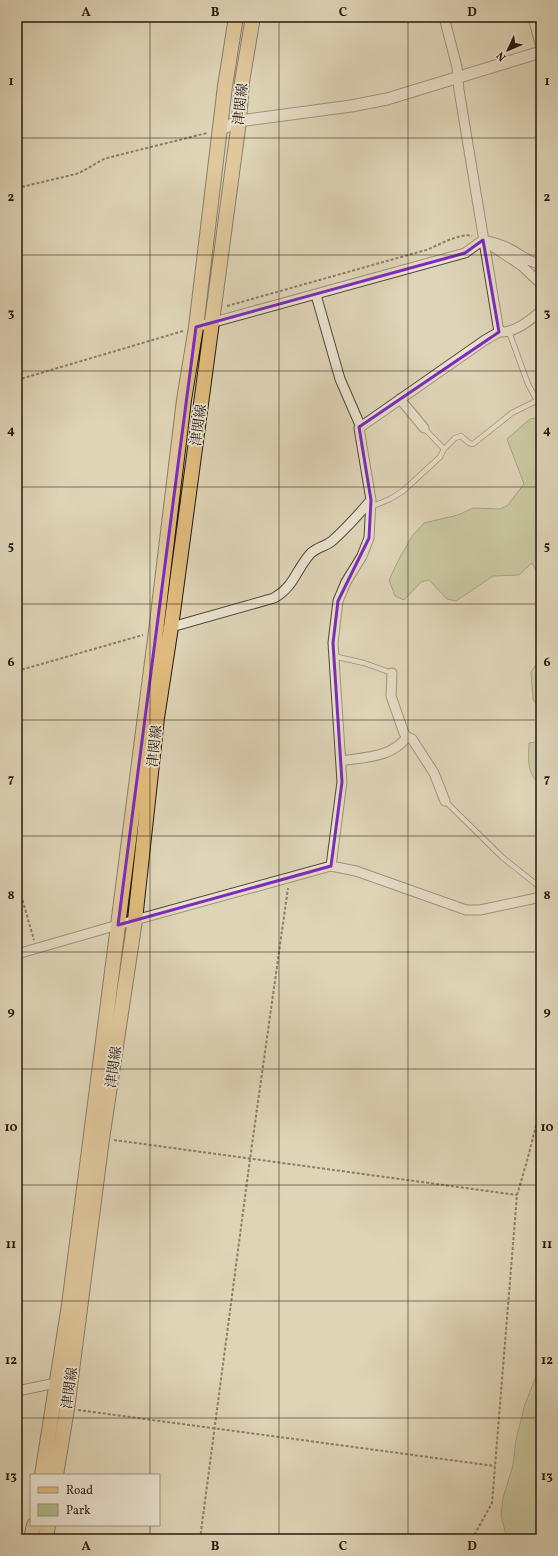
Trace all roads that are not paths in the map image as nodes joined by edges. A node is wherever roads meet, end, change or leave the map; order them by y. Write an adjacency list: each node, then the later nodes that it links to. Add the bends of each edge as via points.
1 (236, 17): 9 (main road, 津関線)
2 (253, 17): 8 (main road, 津関線, via 242,82)
3 (444, 17): 7 (street, via 457,67)
4 (533, 17): 5 (street)
5 (541, 48)
6 (541, 52): 7 (street)
7 (457, 79): 8 (street, via 387,99 351,106); 10 (street)
8 (239, 121): 9 (street); 15 (main road, 津関線)
9 (219, 130): 16 (main road, 津関線)
10 (483, 240): 11 (street, via 510,248 528,260); 12 (street, via 522,266); 13 (street, via 465,254); 17 (street)
11 (541, 264)
12 (541, 284)
13 (316, 295): 15 (street); 21 (street, via 340,379)
14 (541, 311): 17 (street, via 528,321)
15 (212, 323): 16 (street); 25 (main road, 津関線)
16 (196, 327): 26 (main road, 津関線, via 184,400)
17 (504, 332): 18 (street, via 485,340); 19 (lane)
18 (400, 399): 21 (street); 22 (street)
19 (536, 401): 20 (lane); 23 (lane, via 512,413 473,444 459,436)
20 (541, 408)
21 (360, 425): 24 (street)
22 (424, 428): 23 (lane)
23 (444, 449): 24 (lane, via 440,457 403,491 390,499)
24 (371, 503): 25 (street, via 331,542 310,555 284,593); 27 (street, via 369,538 338,601)
25 (171, 627): 26 (street); 35 (main road, 津関線, via 157,718)
26 (156, 631): 36 (main road, 津関線)
27 (333, 656): 28 (lane); 30 (street)
28 (392, 673): 29 (street, via 391,696)
29 (407, 737): 30 (street, via 389,753); 31 (street, via 412,739 434,773)
30 (341, 761): 32 (street, via 342,782)
31 (445, 801): 33 (lane, via 502,857)
32 (331, 866): 34 (street, via 356,871 466,910 480,910); 35 (street)
33 (541, 888)
34 (541, 897)
35 (135, 920): 36 (street); 41 (main road, 津関線)
36 (118, 924): 37 (street); 38 (main road, 津関線, via 69,1305)
37 (17, 954)
38 (56, 1383): 39 (street); 40 (main road, 津関線)
39 (17, 1390)
40 (42, 1474)
41 (56, 1474)
42 (34, 1526): 44 (main road)
43 (48, 1526): 45 (main road)
44 (32, 1539)
45 (46, 1539)

